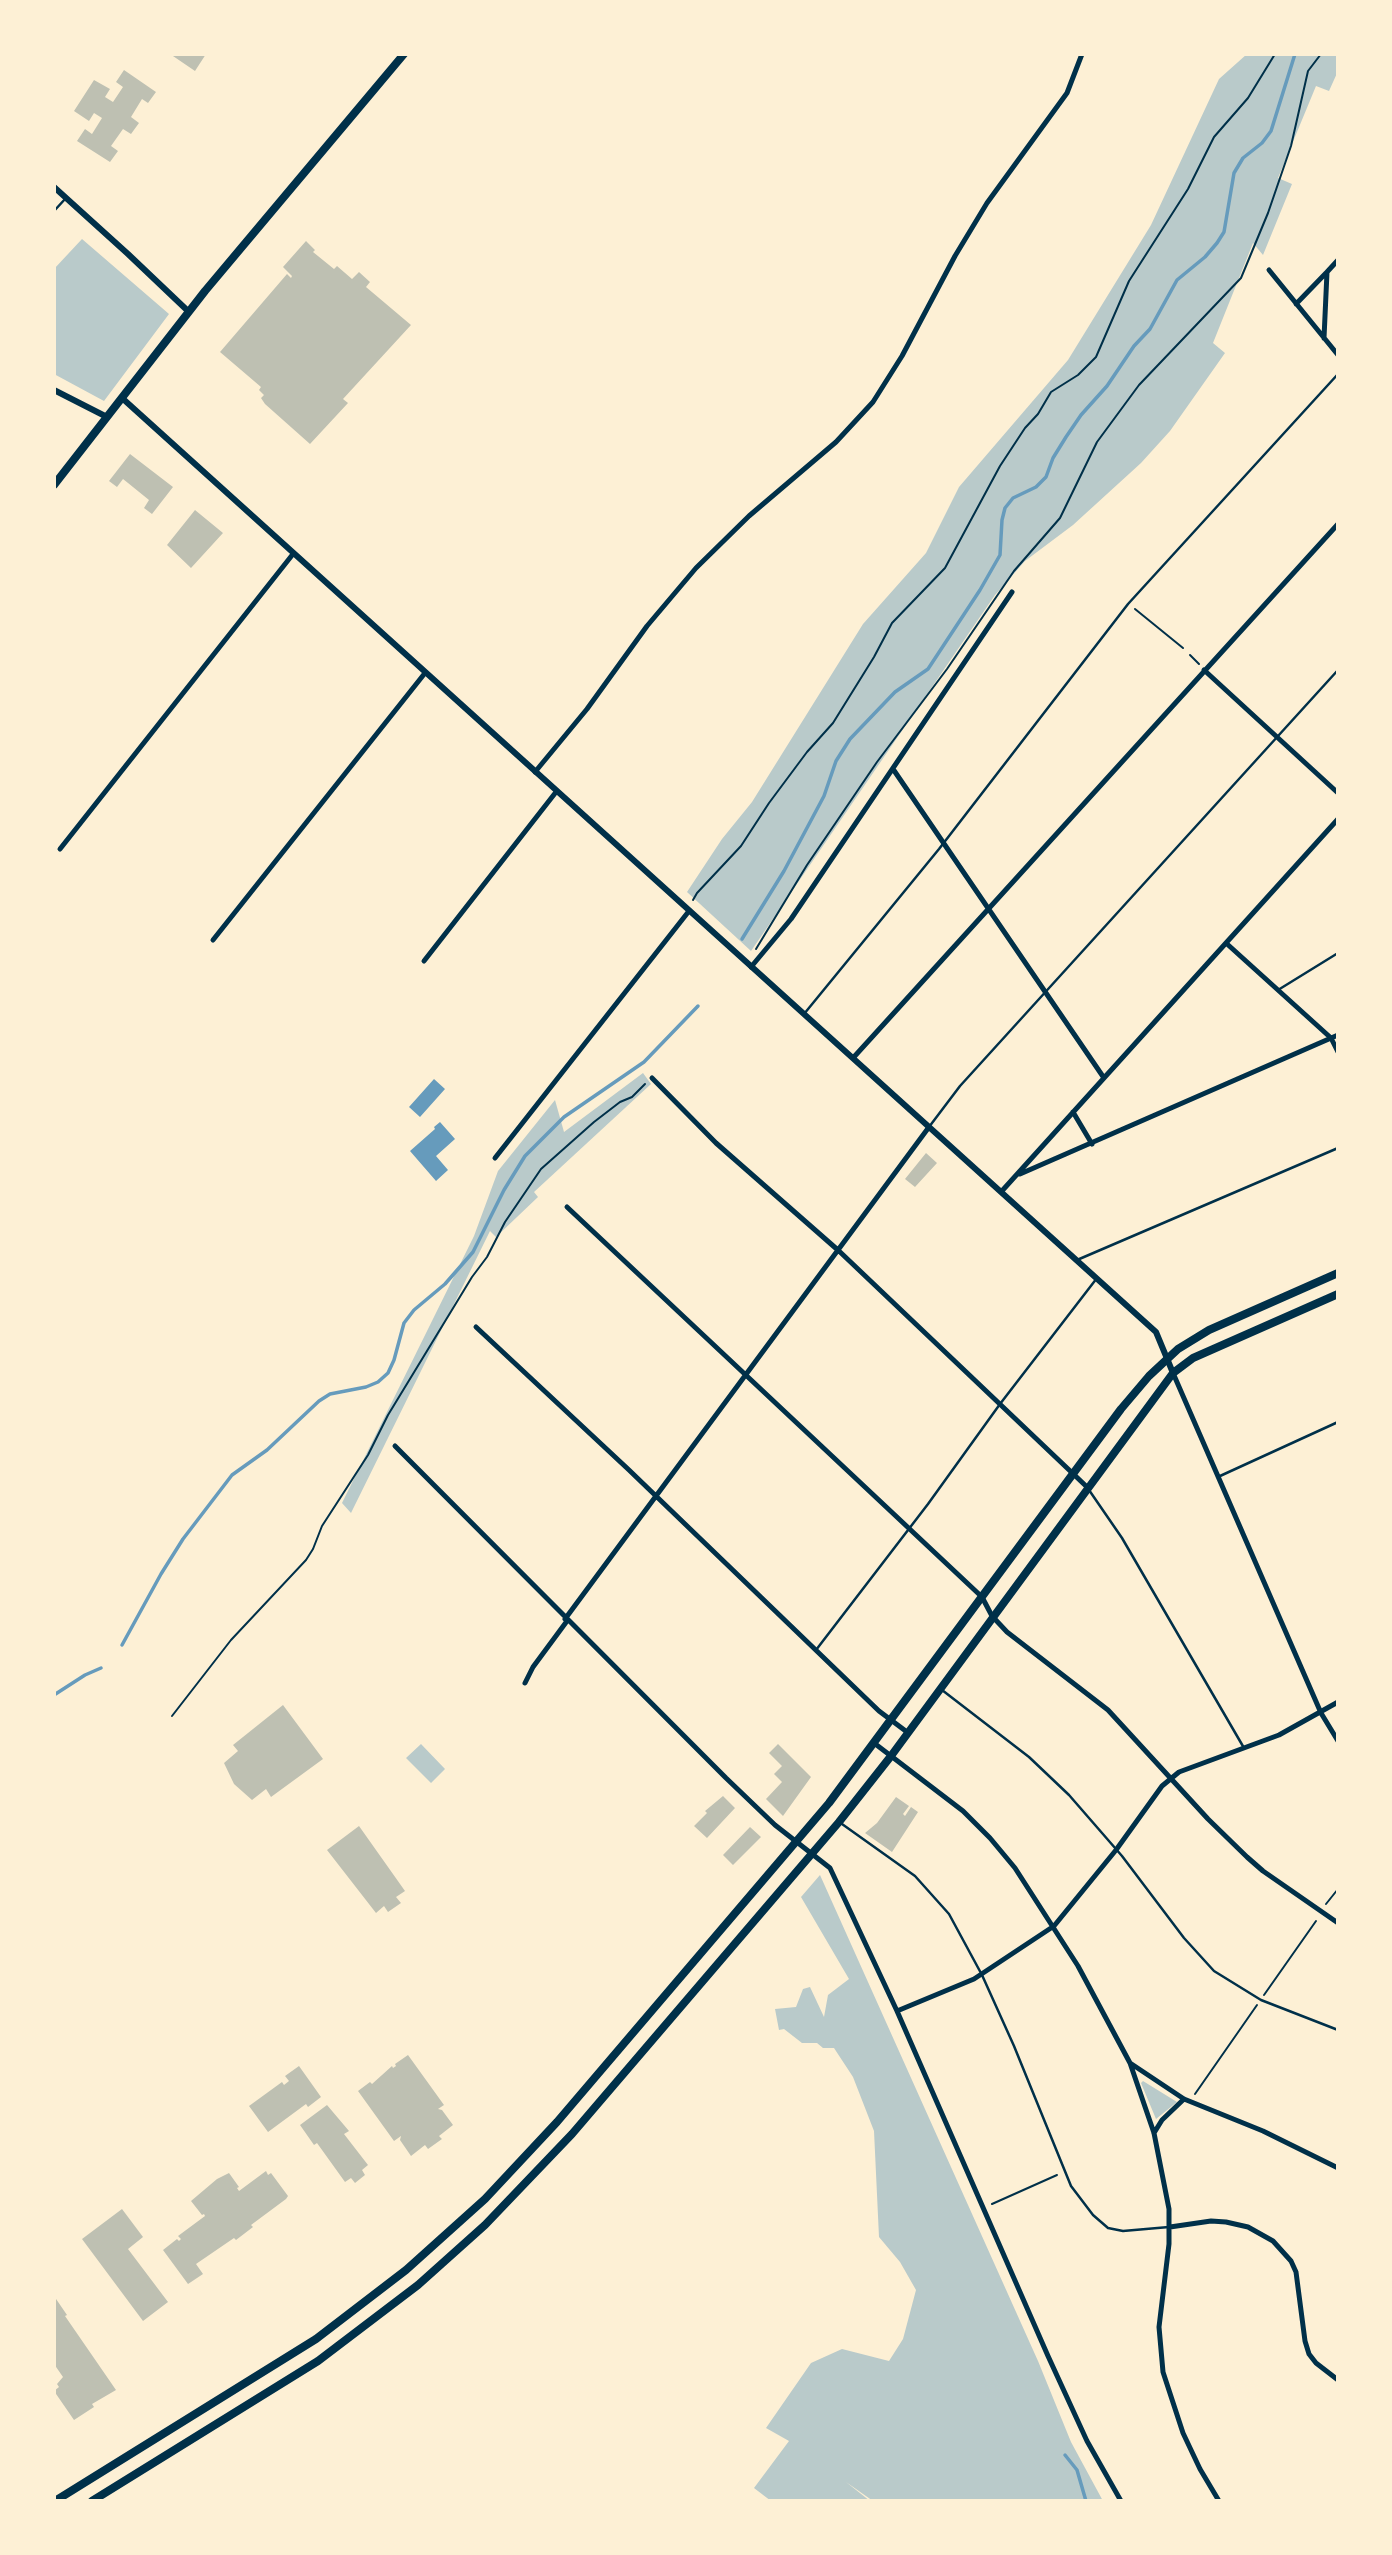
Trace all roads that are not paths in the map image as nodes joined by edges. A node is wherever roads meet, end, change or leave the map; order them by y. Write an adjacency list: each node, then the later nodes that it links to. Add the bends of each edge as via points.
1 (404, 54): 10 (main road)
2 (1082, 54): 26 (street, via 1067,93 986,203 873,402 836,442 696,568)
3 (54, 187): 4 (street)
4 (66, 198): 5 (lane); 10 (street)
5 (54, 211)
6 (1338, 260): 8 (street)
7 (1269, 270): 9 (street)
8 (1327, 272): 9 (street); 11 (street)
9 (1296, 304): 11 (street)
10 (189, 312): 15 (main road)
11 (1324, 338): 12 (street)
12 (1338, 355)
13 (1338, 374): 30 (lane, via 1128,604)
14 (54, 390): 16 (street)
15 (122, 398): 16 (main road); 19 (street)
16 (107, 417): 17 (main road)
17 (54, 485)
18 (1338, 524): 21 (street)
19 (293, 554): 23 (street); 31 (street)
20 (1012, 592): 25 (street)
21 (1204, 670): 24 (street); 32 (street)
22 (1338, 670): 24 (lane)
23 (425, 673): 26 (street); 34 (street)
24 (1277, 737): 28 (street); 40 (lane)
25 (893, 769): 30 (street); 38 (street, via 791,919)
26 (535, 772): 27 (street)
27 (556, 792): 33 (street); 37 (street)
28 (1338, 793)
29 (1338, 819): 35 (street)
30 (943, 843): 32 (street); 41 (lane)
31 (60, 849)
32 (990, 909): 40 (street); 44 (street)
33 (689, 911): 38 (street); 51 (street)
34 (213, 940)
35 (1226, 943): 39 (street); 45 (street)
36 (1338, 953): 39 (lane)
37 (424, 961)
38 (751, 967): 41 (street)
39 (1278, 990): 42 (street)
40 (1046, 994): 45 (street); 48 (lane, via 960,1086)
41 (804, 1014): 44 (street)
42 (1334, 1036): 43 (street); 49 (street)
43 (1338, 1052)
44 (853, 1058): 48 (street)
45 (1104, 1078): 47 (street)
46 (652, 1079): 55 (street, via 741,1166)
47 (1073, 1112): 49 (street); 52 (street)
48 (929, 1127): 53 (street); 55 (street)
49 (1093, 1144): 52 (street)
50 (1338, 1148): 56 (lane)
51 (495, 1158)
52 (1016, 1176): 53 (street)
53 (1001, 1192): 56 (street)
54 (567, 1207): 63 (street)
55 (839, 1251): 63 (street); 64 (street)
56 (1077, 1260): 58 (street)
57 (1338, 1273): 61 (main road, via 1209,1329)
58 (1097, 1278): 61 (street, via 1156,1332); 64 (lane)
59 (1338, 1294): 62 (main road, via 1193,1358)
60 (476, 1327): 70 (street)
61 (1167, 1358): 62 (street); 67 (main road, via 1133,1394)
62 (1173, 1373): 68 (street); 69 (main road)
63 (747, 1374): 70 (street); 71 (street)
64 (1000, 1404): 67 (street); 71 (lane)
65 (1338, 1422): 68 (lane)
66 (395, 1446): 74 (street)
67 (1073, 1474): 69 (street); 72 (main road)
68 (1219, 1476): 79 (street)
69 (1087, 1487): 73 (main road); 84 (lane, via 1122,1538)
70 (656, 1496): 74 (street); 75 (street)
71 (908, 1529): 72 (street); 75 (lane)
72 (982, 1597): 73 (street); 80 (main road)
73 (992, 1616): 77 (main road); 86 (street, via 1108,1710)
74 (566, 1620): 76 (street); 88 (street)
75 (816, 1650): 80 (street)
76 (525, 1683)
77 (939, 1688): 81 (main road); 89 (lane, via 1050,1776)
78 (1338, 1703): 79 (street)
79 (1321, 1713): 82 (street); 84 (street)
80 (892, 1720): 81 (street); 83 (main road)
81 (907, 1732): 85 (main road)
82 (1338, 1741)
83 (874, 1743): 85 (street); 88 (main road)
84 (1244, 1749): 86 (street)
85 (891, 1756): 87 (main road); 92 (street, via 990,1838)
86 (1171, 1777): 89 (street); 91 (street, via 1262,1871)
87 (839, 1822): 90 (main road); 93 (lane, via 901,1864 935,1896)
88 (797, 1842): 90 (street); 102 (main road, via 520,2164 430,2249 306,2346)
89 (1116, 1850): 92 (street); 95 (lane, via 1198,1955 1232,1984)
90 (812, 1853): 94 (street, via 830,1868); 103 (main road, via 572,2134 450,2258 318,2361)
91 (1338, 1923)
92 (1054, 1926): 93 (street); 96 (street)
93 (982, 1975): 94 (street); 100 (lane, via 1071,2186 1108,2228)
94 (897, 2011): 104 (street, via 1048,2356)
95 (1338, 2030)
96 (1130, 2063): 97 (street); 98 (street)
97 (1184, 2099): 98 (street); 99 (street)
98 (1154, 2133): 100 (street)
99 (1338, 2168)
100 (1170, 2227): 101 (street, via 1226,2222 1248,2227 1273,2241 1296,2272 1304,2341 1310,2354); 105 (street, via 1160,2312 1160,2358 1183,2433)
101 (1338, 2380)
102 (55, 2501)
103 (92, 2501)
104 (1121, 2501)
105 (1219, 2501)

